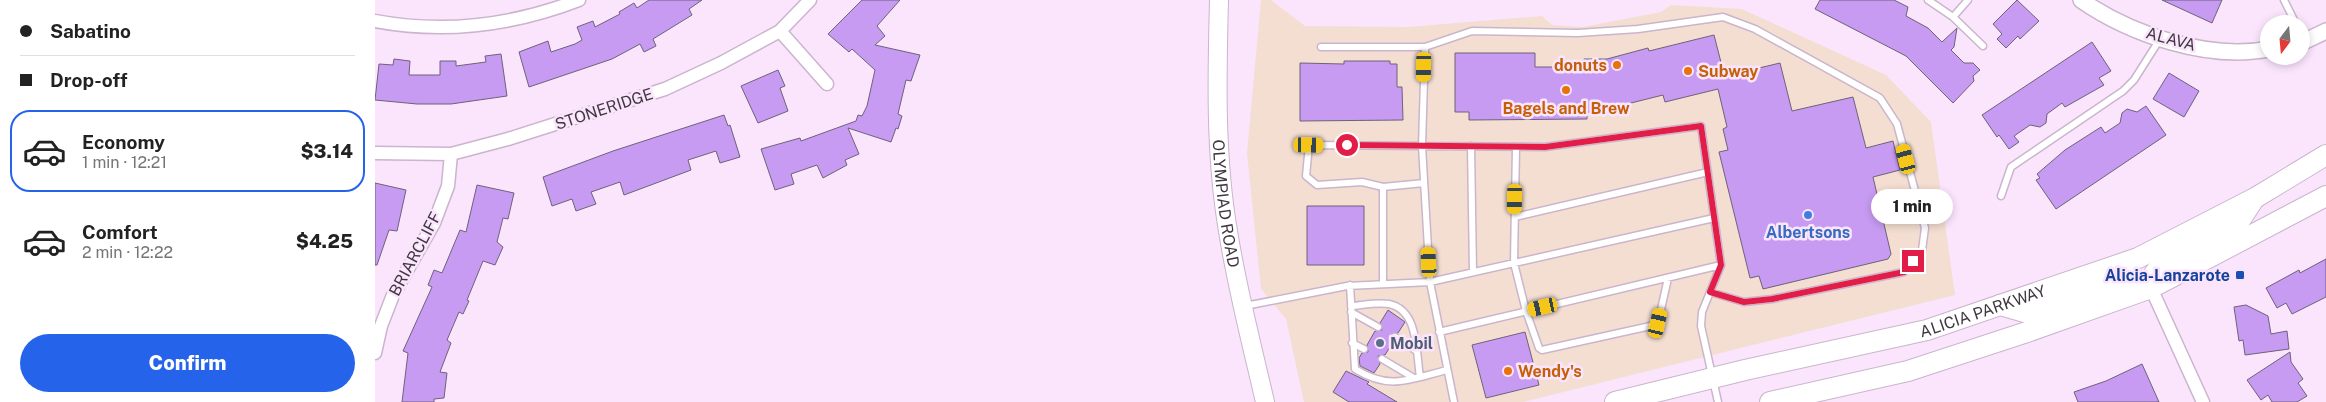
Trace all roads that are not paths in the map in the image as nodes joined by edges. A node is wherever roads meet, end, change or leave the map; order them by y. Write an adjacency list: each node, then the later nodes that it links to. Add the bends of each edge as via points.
1 (579, 0): 10 (street, via 531,16 449,29)
2 (810, 0): 11 (street, STONERIDGE)
3 (1219, 0): 44 (main road, OLYMPIAD ROAD, via 1217,99 1222,186 1227,231)
4 (1928, 0): 9 (lane)
5 (1969, 0): 9 (lane)
6 (2081, 0): 14 (street, ALAVA, via 2119,22)
7 (2284, 0): 8 (lane)
8 (2292, 15)
9 (1953, 17): 15 (lane)
10 (375, 21)
11 (780, 31): 19 (street); 24 (street, STONERIDGE, via 665,89)
12 (2326, 31): 13 (street)
13 (2310, 37)
14 (2160, 39): 18 (street, ALAVA, via 2227,51); 29 (lane, via 2134,80 2123,91 2011,167)
15 (1983, 46)
16 (1321, 47): 17 (lane)
17 (1425, 47): 20 (lane); 42 (lane, via 1472,31 1578,33 1638,29 1723,17 1795,49 1880,98 1897,124 1925,228 1922,250 1904,272 1744,302)
18 (2260, 49)
19 (827, 84)
20 (1423, 146): 21 (lane); 27 (lane); 28 (lane, via 1309,145 1306,176 1317,185 1361,182)
21 (1471, 146): 22 (lane); 36 (lane)
22 (1516, 147): 26 (lane, via 1545,147 1701,126); 32 (lane)
23 (375, 153): 24 (street, STONERIDGE)
24 (451, 154): 53 (street, BRIARCLIFF, via 448,186 434,223 393,295)
25 (2326, 155): 31 (main road, ALICIA PARKWAY)
26 (1708, 172): 32 (lane); 33 (lane)
27 (1424, 183): 28 (lane); 38 (lane)
28 (1383, 187): 39 (lane)
29 (2001, 196)
30 (2326, 196): 41 (main road, ALICIA PARKWAY)
31 (2255, 198): 41 (main road, via 2239,222 2164,263 2154,272); 43 (main road, ALICIA PARKWAY, via 2138,258)
32 (1515, 217): 34 (lane)
33 (1714, 218): 34 (lane); 35 (lane)
34 (1514, 263): 36 (lane); 46 (lane)
35 (1721, 265): 37 (lane); 42 (lane)
36 (1473, 272): 38 (lane)
37 (1668, 278): 46 (lane); 46 (lane, via 1655,325 1542,350)
38 (1430, 282): 39 (lane); 48 (lane)
39 (1383, 283): 40 (lane)
40 (1350, 285): 44 (lane); 45 (lane)
41 (2151, 288): 43 (main road, via 2133,279 2121,281 2031,314); 62 (main road, ALICIA PARKWAY, via 1908,371); 63 (street)
42 (1710, 292): 57 (lane, via 1702,312 1701,326)
43 (2000, 305): 57 (main road, ALICIA PARKWAY, via 1927,330)
44 (1244, 307): 58 (main road, OLYMPIAD ROAD)
45 (1351, 309): 47 (lane); 50 (lane); 52 (lane, via 1388,304 1402,308 1411,321)
46 (1526, 311): 48 (lane)
47 (1378, 327)
48 (1439, 332): 55 (lane)
49 (1395, 337): 52 (lane)
50 (1352, 344): 51 (lane); 56 (lane, via 1355,369 1369,378 1386,383)
51 (1364, 349)
52 (1415, 350): 56 (lane)
53 (375, 353)
54 (1382, 359): 56 (lane)
55 (1447, 370): 56 (lane); 59 (lane)
56 (1417, 378)
57 (1713, 378): 60 (main road, ALICIA PARKWAY); 61 (lane)
58 (1265, 402)
59 (1454, 402)
60 (1615, 402)
61 (1718, 402)
62 (1770, 402)
63 (2203, 402)

